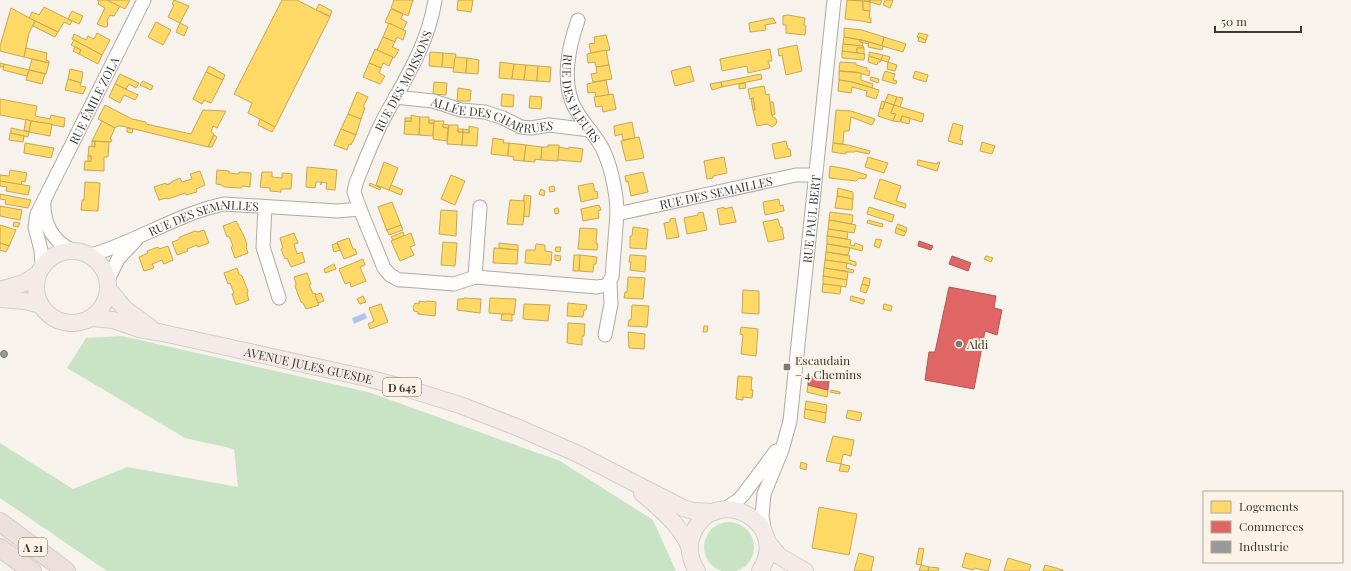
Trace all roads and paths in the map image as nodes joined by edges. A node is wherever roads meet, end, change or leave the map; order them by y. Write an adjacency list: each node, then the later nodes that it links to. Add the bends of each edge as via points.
1 (144, 0): 8 (street, RUE ÉMILE ZOLA)
2 (435, 0): 5 (street, RUE DES MOISSONS, via 425,40)
3 (834, 0): 7 (street, RUE PAUL BERT)
4 (578, 20): 6 (street, RUE DES FLEURS, via 569,55 569,88 575,108)
5 (395, 98): 6 (street, ALLÉE DES CHARRUES, via 433,101 461,110 485,112 521,127 548,125); 11 (street, RUE DES MOISSONS, via 354,187)
6 (590, 130): 12 (street, RUE DES FLEURS, via 604,151)
7 (815, 175): 12 (street, RUE DES SEMAILLES, via 796,175); 27 (street, RUE PAUL BERT, via 790,421)
8 (44, 201): 14 (street, via 44,216 50,231 62,246); 16 (street, RUE ÉMILE ZOLA, via 35,222 41,250)
9 (265, 206): 11 (street, RUE DES SEMAILLES, via 337,212); 13 (street, RUE DES SEMAILLES, via 216,206); 21 (street, RUE DES SEMAILLES, via 263,248)
10 (480, 208): 17 (street)
11 (360, 209): 17 (street, via 384,268 394,278 454,284)
12 (617, 214): 18 (street)
13 (144, 234): 15 (street, RUE DES SEMAILLES); 19 (street, RUE DES SEMAILLES, via 118,259)
14 (71, 250): 15 (main road); 16 (main road, via 55,255)
15 (91, 256): 19 (main road, via 102,266)
16 (40, 270): 20 (main road, via 24,283); 23 (main road, via 36,293)
17 (475, 277): 18 (street, via 597,287)
18 (610, 282): 26 (street, via 611,304)
19 (109, 285): 24 (main road, via 103,306); 25 (main road, AVENUE JULES GUESDE / D 645, via 116,300 130,314)
20 (0, 290)
21 (279, 298)
22 (0, 299): 23 (main road)
23 (41, 305): 24 (main road, via 49,315 66,323)
24 (91, 318): 25 (main road, AVENUE JULES GUESDE / D 645, via 113,320 145,331)
25 (163, 333): 28 (main road, AVENUE JULES GUESDE / D 645, via 367,378 445,400 541,438)
26 (605, 335)
27 (786, 437): 29 (street, RUE PAUL BERT, via 743,495); 31 (street, RUE PAUL BERT, via 764,494 762,516)
28 (628, 480): 29 (main road, AVENUE JULES GUESDE / D 645, via 683,508); 33 (main road, AVENUE JULES GUESDE / D 645, via 678,527)
29 (720, 511): 31 (main road, AVENUE JULES GUESDE, via 738,510 746,513 757,521); 33 (main road, via 707,516 697,525)
30 (0, 522): 35 (highway, A 21)
31 (766, 537): 37 (main road, via 768,550); 38 (main road, via 780,556)
32 (0, 548): 34 (highway, A 21)
33 (690, 549): 36 (main road, AVENUE JULES GUESDE)
34 (32, 571)
35 (66, 571)
36 (697, 571)
37 (760, 571)
38 (805, 571)

